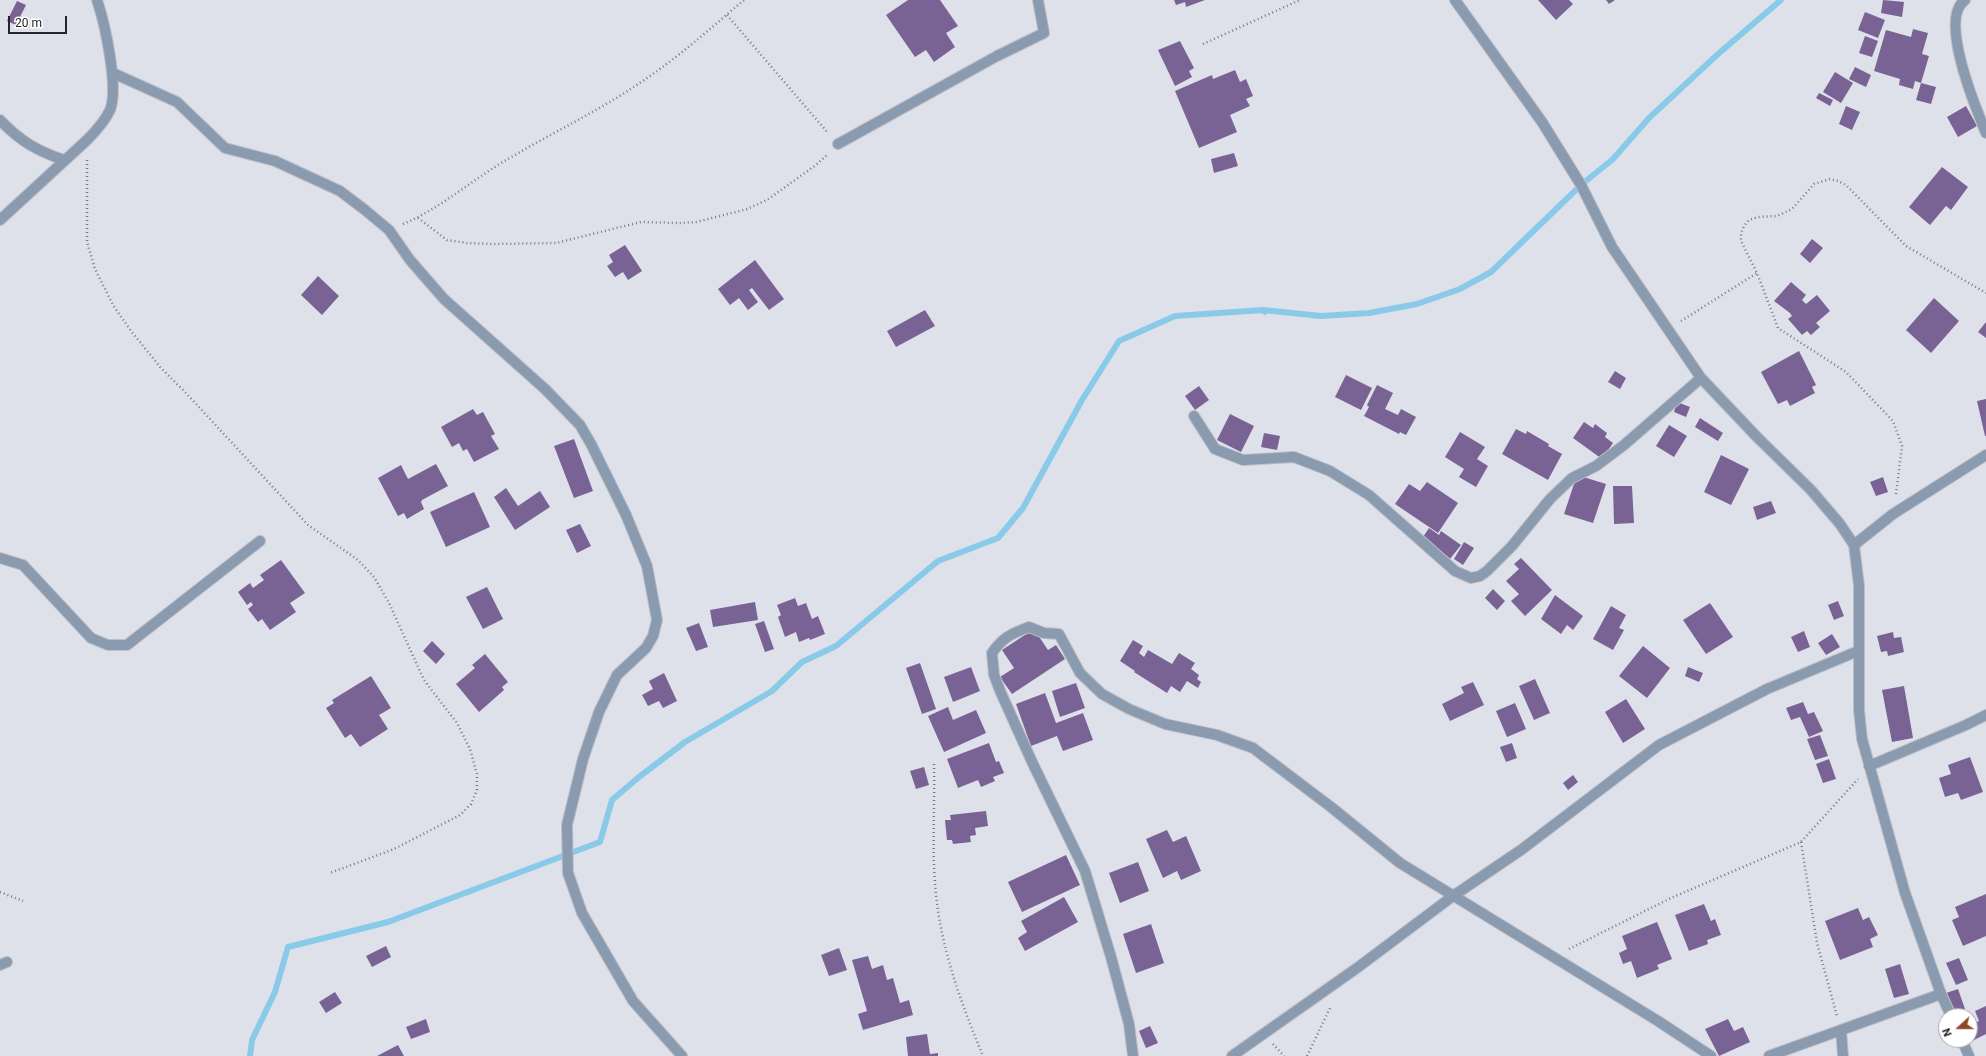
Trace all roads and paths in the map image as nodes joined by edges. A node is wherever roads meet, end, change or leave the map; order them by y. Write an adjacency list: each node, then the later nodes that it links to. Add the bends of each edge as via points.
1 (98, 0): 9 (street)
2 (744, 0): 7 (path)
3 (1038, 0): 13 (street, via 1044,33 997,56)
4 (1300, 0): 8 (path)
5 (1455, 0): 20 (street, via 1542,122 1581,185 1612,247)
6 (1965, 0): 11 (street, via 1956,12 1959,54)
7 (727, 15): 13 (path); 15 (path, via 647,78 590,114 498,166)
8 (1203, 44)
9 (113, 73): 12 (street, via 110,109 99,128); 17 (street, via 177,102 225,148 274,161 340,192)
10 (0, 120): 14 (street, via 13,133 40,152)
11 (1986, 133)
12 (87, 140): 14 (street); 33 (path, via 86,242 113,305 161,368 308,526 358,560 374,577 389,603 424,680 457,723 470,749 477,774 476,790 471,804 460,815 394,849)
13 (838, 144): 15 (path, via 816,165 767,200 747,209 697,222 641,222 556,243 492,244 447,240)
14 (64, 160): 16 (street)
15 (418, 218): 17 (path)
16 (0, 220)
17 (389, 230): 42 (street, via 410,260 444,299 545,389 580,425 626,515 647,566 657,620 653,636 646,648 617,674 599,712 584,759 568,825 568,873 582,913 633,1001)
18 (1756, 273): 19 (path, via 1741,241 1744,226 1749,220 1758,217 1784,213 1814,184 1830,179 1846,185 1906,246); 20 (path); 24 (path, via 1778,328 1846,372 1893,420 1902,446)
19 (1986, 293)
20 (1668, 331): 21 (street)
21 (1702, 378): 22 (street, via 1624,445 1596,466 1572,478 1550,499 1512,546 1487,571 1470,578 1455,571 1369,495 1330,471 1294,457 1243,460 1215,450); 26 (street, via 1811,490)
22 (1194, 416)
23 (1986, 455): 24 (street)
24 (1893, 514): 26 (street)
25 (260, 541): 27 (street, via 127,645 108,645 91,638 22,565)
26 (1854, 545): 28 (street, via 1859,586)
27 (0, 558)
28 (1858, 651): 31 (street, via 1862,739); 35 (street, via 1766,689 1659,745 1521,850)
29 (1986, 714): 31 (street)
30 (934, 764): 43 (path, via 935,884 942,934 960,1001)
31 (1869, 766): 32 (path); 38 (street, via 1905,893)
32 (1801, 842): 37 (path, via 1671,898); 41 (path, via 1817,943)
33 (330, 873)
34 (0, 892): 36 (path)
35 (1453, 896): 37 (street); 44 (street, via 1400,863 1252,748 1217,735 1165,724 1102,694 1080,673 1058,634 1044,633 1029,627 1010,634 992,653 994,675 1033,764 1085,871 1099,912 1129,1024); 45 (street, via 1357,968)
36 (23, 900)
37 (1552, 957): 47 (street, via 1658,1021)
38 (1941, 994): 40 (street); 41 (street)
39 (1334, 1002): 46 (path)
40 (1947, 1008)
41 (1841, 1030): 48 (street); 49 (street)
42 (682, 1056)
43 (982, 1056)
44 (1133, 1056)
45 (1232, 1056)
46 (1307, 1056)
47 (1710, 1056)
48 (1769, 1056)
49 (1843, 1056)

